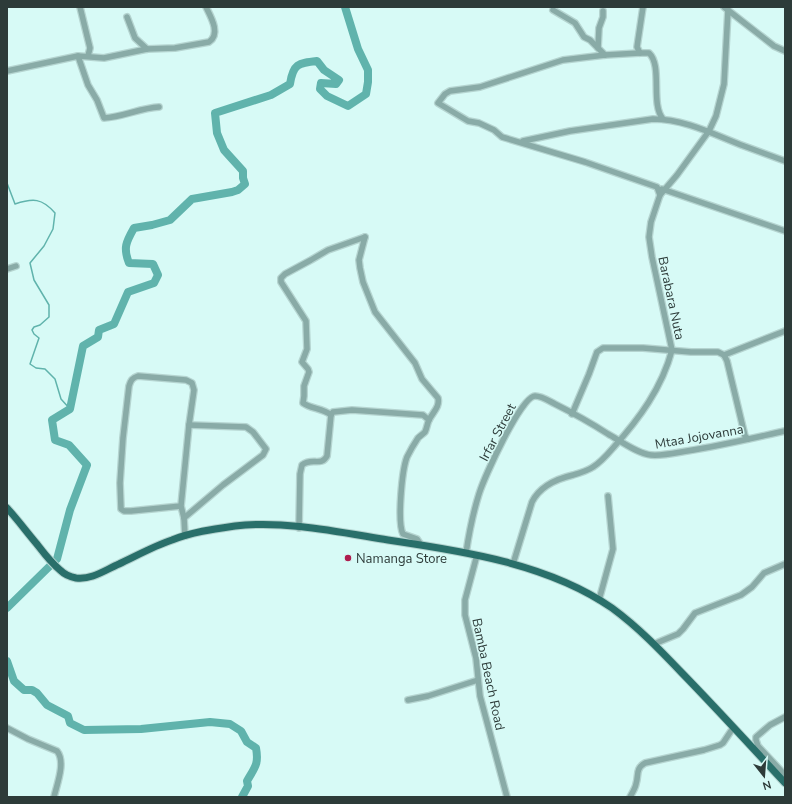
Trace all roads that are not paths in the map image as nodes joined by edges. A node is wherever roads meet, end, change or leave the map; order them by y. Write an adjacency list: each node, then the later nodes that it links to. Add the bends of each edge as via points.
1 (80, 7): 14 (street, via 90,48)
2 (206, 7): 9 (street, via 215,30 213,39 209,42 175,48)
3 (643, 7): 10 (street)
4 (726, 8): 11 (street, via 774,46); 18 (street, Barabara Nuta, via 724,84)
5 (553, 10): 8 (street, via 575,23 584,36)
6 (603, 11): 8 (street)
7 (127, 17): 9 (street, via 135,38)
8 (598, 48): 12 (street)
9 (146, 49): 14 (street, via 104,58)
10 (637, 51): 12 (street); 17 (street, via 649,53 653,57 658,104)
11 (785, 51)
12 (605, 55): 19 (street, via 563,60 480,87 450,91 444,94 438,103 468,121 494,130 502,137)
13 (78, 56): 14 (street); 15 (street); 16 (street, via 88,86 104,118)
14 (88, 56)
15 (7, 71)
16 (159, 107)
17 (663, 119): 18 (street); 19 (street, via 577,130)
18 (709, 132): 20 (street); 22 (street, Barabara Nuta)
19 (520, 142): 21 (street)
20 (785, 161)
21 (657, 187): 22 (street); 23 (street)
22 (664, 190): 23 (street, Barabara Nuta); 24 (street)
23 (660, 195): 28 (street, Barabara Nuta, via 651,222 650,237)
24 (785, 231)
25 (16, 266): 26 (street)
26 (7, 269)
27 (785, 331): 29 (street)
28 (672, 350): 29 (street, via 718,352); 30 (street, via 599,349); 36 (street, Barabara Nuta, via 655,393)
29 (724, 355): 35 (street, via 745,436)
30 (572, 414): 36 (street, Irfar Street); 44 (street, Irfar Street, via 541,397 528,399 513,422 479,493)
31 (331, 415): 32 (street, via 333,412 352,410 423,415); 32 (street, via 303,403 304,386 309,372 302,362 307,349 306,321 281,282 281,278 328,250 365,237 359,260 363,282 374,312 438,398 438,406); 41 (street, via 327,456 322,462 310,460 302,465)
32 (429, 420): 43 (street, via 425,431 407,457 400,516 403,534 417,539)
33 (189, 425): 38 (street); 38 (street, via 194,390 192,383 186,380 138,376 131,380 123,438 121,509 131,511); 40 (street, via 246,427 266,449 263,455)
34 (785, 431): 35 (street, Mtaa Jojovanna)
35 (748, 439): 36 (street, Mtaa Jojovanna, via 667,455 643,454)
36 (619, 441): 46 (street, Barabara Nuta, via 592,468 551,483 536,494)
37 (608, 496): 48 (street, via 613,550)
38 (181, 506): 40 (street)
39 (7, 508): 42 (main road, via 55,566 76,578 98,575 171,540)
40 (184, 518): 42 (street)
41 (299, 528): 42 (main road, via 266,524 236,526); 43 (main road)
42 (185, 536)
43 (421, 545): 44 (main road)
44 (466, 553): 45 (main road)
45 (477, 555): 46 (main road); 50 (street, Bamba Beach Road, via 468,584 465,608 466,624 474,646)
46 (513, 564): 48 (main road, via 574,587)
47 (785, 564): 49 (street, via 764,573 752,588 741,595 695,613 678,634)
48 (599, 600): 49 (main road)
49 (654, 644): 54 (main road)
50 (478, 680): 51 (street); 58 (street, Bamba Beach Road, via 483,709)
51 (408, 700)
52 (785, 717): 55 (street, via 770,725 756,737 756,740 758,746)
53 (7, 728): 57 (street, via 59,753 61,766)
54 (733, 728): 56 (main road); 59 (street, via 720,745 645,763 637,771 636,786)
55 (785, 775)
56 (785, 783)
57 (54, 797)
58 (507, 797)
59 (630, 797)

